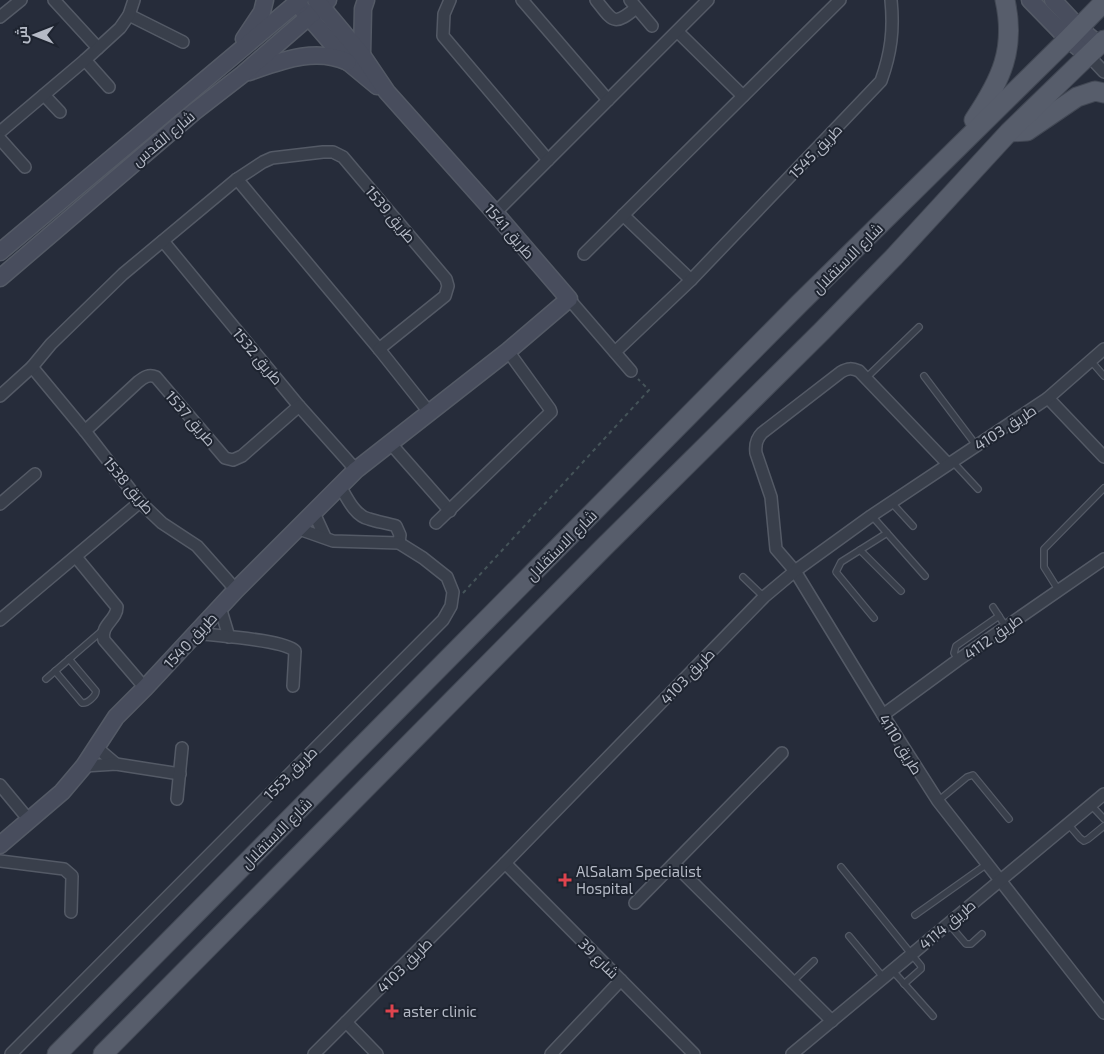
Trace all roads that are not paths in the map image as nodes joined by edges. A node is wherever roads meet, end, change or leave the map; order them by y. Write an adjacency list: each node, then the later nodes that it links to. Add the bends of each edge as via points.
1 (21, 0): 21 (street)
2 (54, 0): 27 (street)
3 (134, 0): 19 (street)
4 (265, 0): 28 (street, via 262,12)
5 (366, 0): 29 (street)
6 (450, 0): 43 (street, via 444,14 444,36)
7 (522, 0): 37 (street)
8 (596, 0): 18 (street, via 609,16 619,20)
9 (708, 0): 23 (street)
10 (840, 0): 36 (street)
11 (891, 0): 52 (street, طريق 1545, via 890,56 881,81)
12 (1005, 0): 42 (main road, via 1010,21 1008,50 1000,76)
13 (1030, 0): 24 (street)
14 (1053, 0): 24 (street)
15 (297, 1): 20 (street, طريق 1541); 28 (street, شارع القدس)
16 (322, 2): 20 (street, شارع القدس); 29 (street, طريق 1541)
17 (1104, 2): 24 (main road, شارع الاستقلال)
18 (633, 4): 22 (street)
19 (129, 15): 25 (street); 27 (street)
20 (308, 16): 29 (street, طريق 1541); 32 (street, شارع القدس)
21 (0, 17)
22 (652, 26)
23 (678, 32): 36 (street); 37 (street)
24 (1074, 34): 26 (street); 42 (main road, شارع الاستقلال)
25 (183, 42)
26 (1099, 47): 31 (street); 40 (main road, شارع الاستقلال)
27 (98, 48): 30 (street)
28 (230, 57): 49 (street, شارع القدس)
29 (355, 58): 32 (street, via 299,56); 46 (street, طريق 1541, via 368,79 387,92)
30 (85, 60): 33 (street); 35 (street)
31 (1104, 72)
32 (242, 74): 51 (street, شارع القدس)
33 (109, 87)
34 (1104, 93): 40 (main road, via 1095,91 1077,97 1027,132)
35 (44, 95): 38 (street); 39 (street)
36 (744, 96): 47 (street)
37 (608, 100): 43 (street)
38 (60, 112)
39 (0, 132)
40 (1009, 132): 159 (main road, شارع الاستقلال, via 822,331)
41 (0, 139): 44 (street)
42 (964, 142): 158 (main road, شارع الاستقلال, via 799,304)
43 (548, 160): 46 (street)
44 (25, 167)
45 (237, 179): 48 (street, طريق 1539); 55 (street); 55 (street, طريق 1539, via 272,158 333,152 343,157 446,279 445,296)
46 (495, 213): 53 (street, طريق 1541)
47 (623, 215): 50 (street); 52 (street)
48 (162, 241): 60 (street, طريق 1539, via 123,274 51,344); 67 (street, طريق 1532)
49 (0, 252)
50 (584, 254)
51 (0, 278)
52 (691, 280): 58 (street, طريق 1545)
53 (569, 299): 57 (street, طريق 1540); 58 (street, طريق 1541)
54 (920, 326): 64 (lane)
55 (379, 349): 68 (street)
56 (1104, 349): 59 (street, طريق 4103)
57 (508, 351): 68 (street, طريق 1540); 83 (street, via 551,412)
58 (615, 352): 61 (street, طريق 1541)
59 (1091, 361): 63 (lane); 66 (street, طريق 4103)
60 (32, 367): 65 (street, طريق 1539); 69 (street, طريق 1538)
61 (631, 371)
62 (924, 376): 71 (lane)
63 (1104, 376)
64 (866, 378): 73 (street); 94 (street, طريق 4110, via 853,368 841,372 757,438 756,453 771,497 776,549)
65 (0, 396)
66 (1048, 398): 71 (street, طريق 4103); 72 (street)
67 (299, 406): 69 (street, طريق 1537, via 242,456 233,460 225,458 152,375 138,382); 74 (street, طريق 1532)
68 (429, 412): 70 (street, طريق 1540)
69 (85, 430): 79 (street, طريق 1538)
70 (390, 444): 74 (street, طريق 1540); 83 (street)
71 (976, 445): 73 (street, طريق 4103)
72 (1104, 457)
73 (950, 462): 78 (lane); 80 (street, طريق 4103)
74 (356, 470): 76 (street, طريق 1540)
75 (35, 474): 81 (street)
76 (340, 486): 82 (street, طريق 1540); 90 (street, via 359,515 396,526)
77 (1104, 488): 99 (lane, via 1044,549 1044,567)
78 (978, 489)
79 (140, 502): 92 (street); 97 (street, طريق 1538, via 162,523 203,551)
80 (891, 502): 84 (street, طريق 4103); 86 (lane)
81 (0, 504)
82 (314, 512): 87 (street, طريق 1540); 89 (street)
83 (450, 512): 85 (street)
84 (871, 516): 88 (lane); 94 (street, طريق 4103)
85 (436, 523)
86 (913, 526)
87 (299, 528): 89 (street); 97 (street, طريق 1540)
88 (886, 533): 91 (lane); 95 (lane)
89 (324, 537): 90 (street, via 333,541)
90 (399, 543): 157 (street, طريق 1553, via 447,577 452,592 451,606 443,620)
91 (860, 550): 98 (lane); 104 (lane, via 841,562 836,572)
92 (76, 558): 105 (street); 107 (street, via 117,607 117,613)
93 (1104, 559): 99 (street, طريق 4112)
94 (795, 571): 100 (street, طريق 4103); 116 (street, طريق 4110)
95 (925, 576)
96 (743, 577): 100 (lane)
97 (236, 590): 101 (street, طريق 1540)
98 (900, 591)
99 (1059, 591): 106 (street, طريق 4112)
100 (764, 597): 135 (street, طريق 4103)
101 (220, 607): 108 (street, طريق 1540); 109 (street)
102 (993, 607): 103 (lane)
103 (999, 616): 106 (lane); 111 (lane, via 956,646 954,653)
104 (874, 618)
105 (0, 620)
106 (1006, 627): 111 (street, طريق 4112)
107 (104, 629): 110 (lane); 115 (street, via 102,635 106,644)
108 (195, 634): 109 (street); 115 (street, طريق 1540)
109 (229, 637): 114 (street, via 293,648 296,651)
110 (69, 659): 112 (lane); 112 (lane, via 96,691 86,703 82,703)
111 (958, 660): 116 (street, طريق 4112)
112 (55, 671): 113 (lane)
113 (46, 678)
114 (293, 686)
115 (145, 688): 117 (street, طريق 1540, via 116,717)
116 (883, 715): 126 (street, طريق 4110)
117 (96, 747): 120 (street); 121 (street, طريق 1540)
118 (182, 748): 122 (street)
119 (782, 753): 137 (street)
120 (116, 764): 121 (street); 122 (street)
121 (84, 766): 130 (street, طريق 1540, via 62,792)
122 (180, 774): 125 (street)
123 (0, 785): 130 (street)
124 (1104, 794): 127 (street, طريق 4114)
125 (177, 799)
126 (938, 801): 128 (lane, via 973,775); 138 (street, طريق 4110)
127 (1091, 805): 129 (lane); 131 (street, طريق 4114)
128 (1009, 819)
129 (1104, 819)
130 (29, 820): 133 (street, طريق 1540)
131 (1068, 824): 132 (lane, via 1084,841); 140 (street, طريق 4114)
132 (1104, 826)
133 (1, 844): 136 (street)
134 (0, 861): 136 (street)
135 (505, 863): 150 (street, شارع 39); 156 (street, طريق 4103)
136 (14, 864): 142 (street, via 64,869 72,876)
137 (674, 864): 141 (street); 151 (street)
138 (987, 864): 140 (street, طريق 4110); 143 (lane)
139 (841, 867): 147 (lane)
140 (1000, 880): 144 (street, طريق 4114); 153 (street, طريق 4110)
141 (635, 903)
142 (71, 912)
143 (915, 915)
144 (948, 923): 145 (lane, via 966,944 971,944); 147 (street, طريق 4114)
145 (982, 934)
146 (849, 936): 149 (lane)
147 (911, 954): 149 (street, طريق 4114); 152 (lane, via 921,968)
148 (814, 961): 151 (lane)
149 (887, 974): 152 (lane); 155 (street, طريق 4114)
150 (621, 980): 162 (street); 163 (street, شارع 39)
151 (792, 982): 155 (street)
152 (904, 984): 154 (lane)
153 (1104, 1013)
154 (934, 1016)
155 (832, 1020): 164 (street, طريق 4114)
156 (346, 1022): 160 (street, طريق 4103); 161 (street)
157 (11, 1054)
158 (57, 1054)
159 (103, 1054)
160 (314, 1054)
161 (377, 1054)
162 (551, 1054)
163 (694, 1054)
164 (792, 1054)

